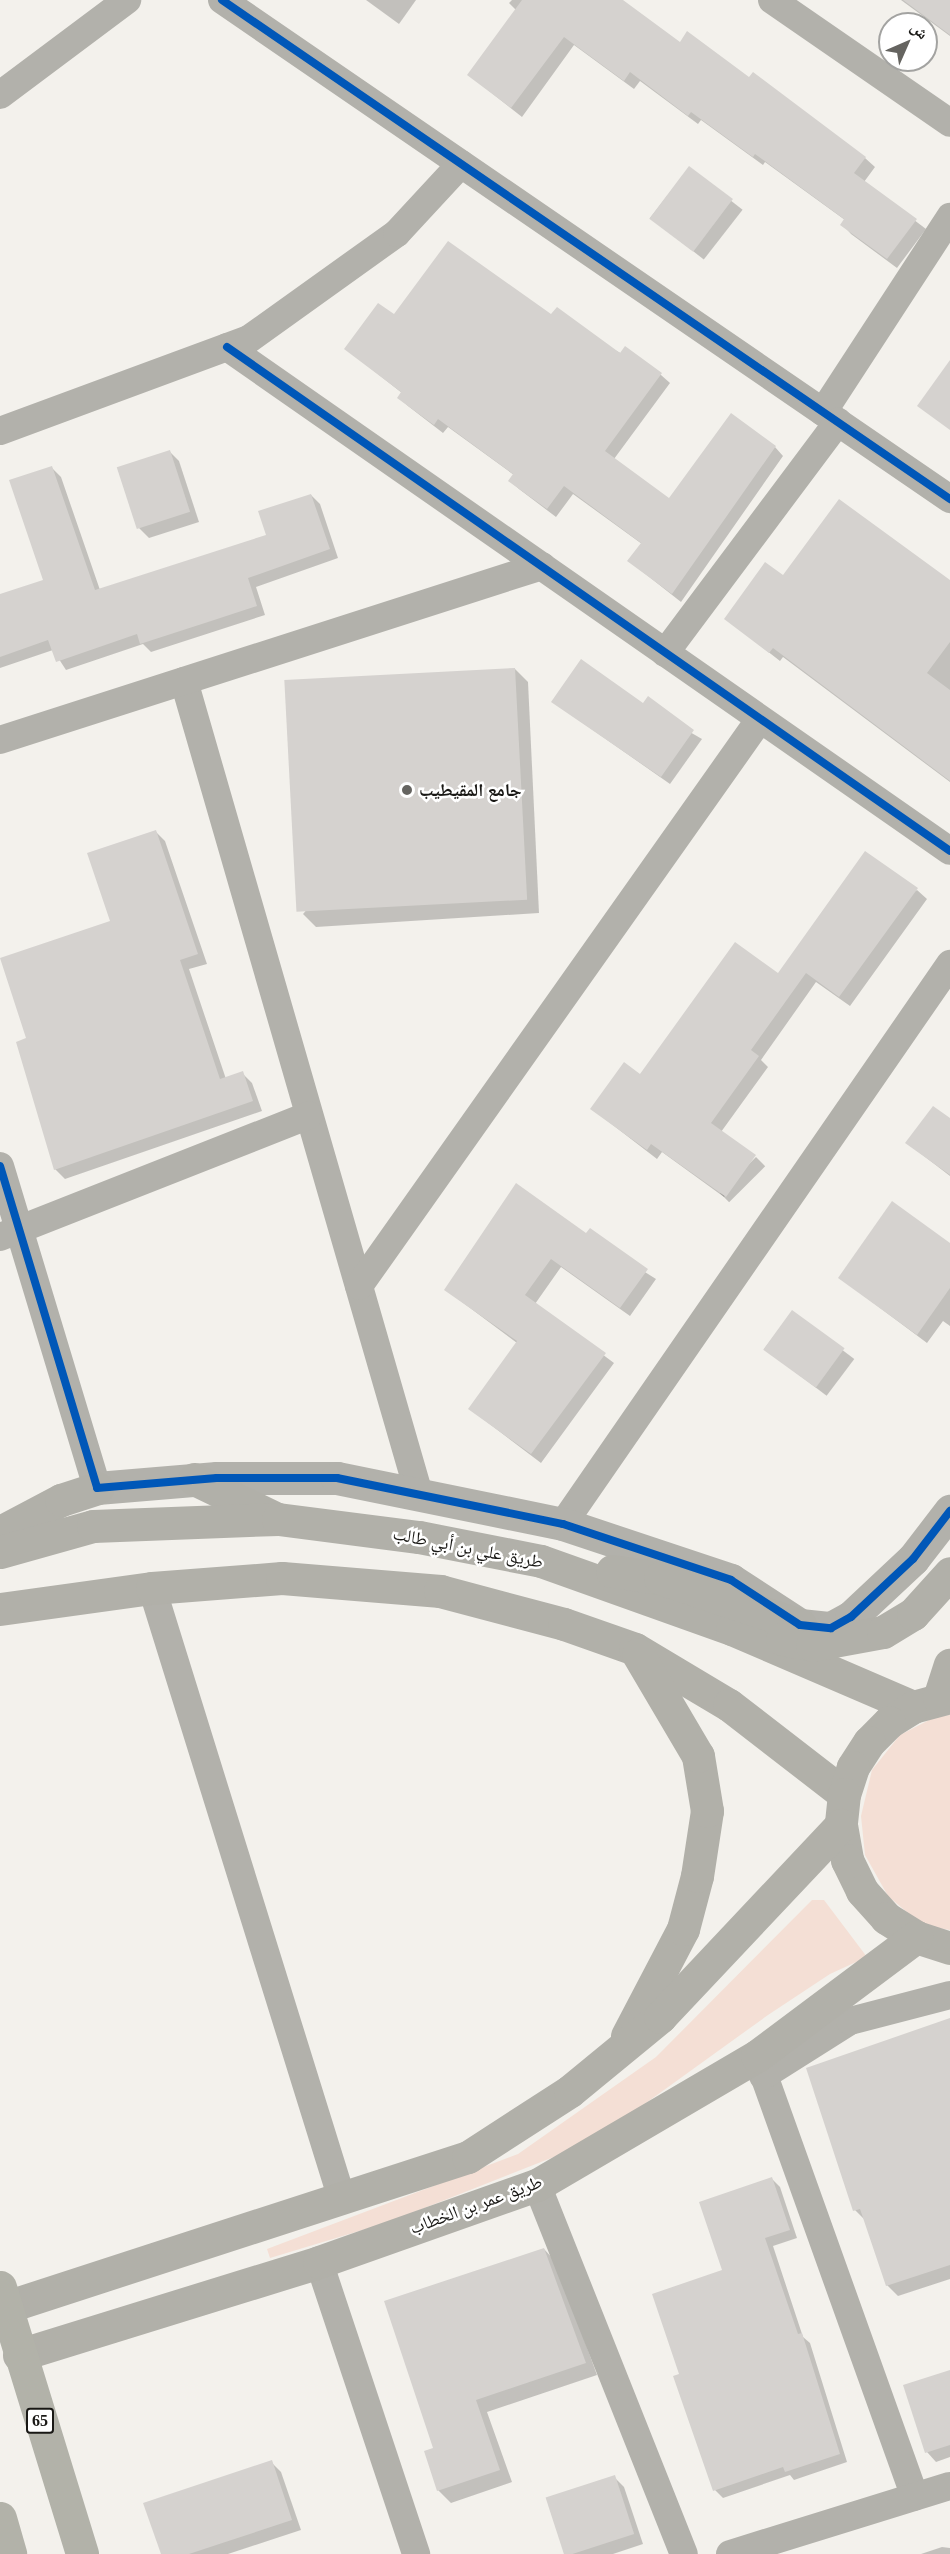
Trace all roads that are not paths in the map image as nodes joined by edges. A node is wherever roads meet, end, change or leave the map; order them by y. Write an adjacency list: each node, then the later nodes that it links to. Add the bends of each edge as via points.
1 (127, 0): 4 (street)
2 (222, 0): 6 (street)
3 (772, 0): 5 (street)
4 (0, 95)
5 (950, 123)
6 (461, 164): 8 (street, via 397,233 249,339); 9 (street)
7 (950, 217): 9 (street)
8 (227, 347): 10 (street); 12 (street)
9 (831, 417): 11 (street); 13 (street)
10 (0, 431)
11 (950, 499)
12 (542, 567): 13 (street); 14 (street)
13 (665, 653): 15 (street)
14 (184, 681): 16 (street); 19 (street)
15 (760, 719): 17 (street); 22 (street)
16 (0, 740)
17 (950, 851)
18 (950, 964): 28 (street)
19 (309, 1114): 21 (street); 22 (street)
20 (0, 1166): 21 (street)
21 (10, 1234): 24 (street)
22 (359, 1286): 25 (street)
23 (194, 1479): 24 (street); 25 (street, via 337,1478); 27 (main road)
24 (97, 1488): 29 (main road, via 61,1500)
25 (419, 1494): 28 (street)
26 (950, 1511): 35 (street, via 913,1559 851,1617 831,1628)
27 (278, 1519): 30 (main road, طريق علي بن أبي طالب, via 93,1526); 31 (main road, طريق علي بن أبي طالب, via 419,1537)
28 (563, 1524): 35 (street, via 731,1580)
29 (0, 1532)
30 (0, 1552)
31 (541, 1560): 35 (main road, via 660,1578); 36 (main road, طريق علي بن أبي طالب)
32 (950, 1573): 36 (main road, via 913,1614 883,1632 812,1645)
33 (152, 1588): 34 (main road); 37 (main road, via 282,1578 440,1591 564,1624); 47 (street)
34 (0, 1609)
35 (800, 1625)
36 (732, 1629): 39 (main road, طريق علي بن أبي طالب)
37 (635, 1649): 40 (main road, via 729,1705); 44 (main road, via 698,1756 707,1811 698,1876 683,1929)
38 (950, 1665): 39 (main road)
39 (934, 1701): 40 (main road, via 889,1722 868,1743 853,1767)
40 (843, 1809): 41 (main road, via 847,1860 862,1891 886,1918); 44 (main road, via 712,1966)
41 (916, 1937): 42 (main road); 45 (main road, طريق عمر بن الخطاب)
42 (950, 1948)
43 (950, 1995): 45 (street, via 850,2021)
44 (621, 2048): 47 (main road, via 570,2091 468,2157)
45 (760, 2066): 46 (main road, طريق عمر بن الخطاب); 52 (street)
46 (537, 2185): 48 (main road, طريق عمر بن الخطاب); 57 (street)
47 (342, 2199): 49 (main road)
48 (320, 2262): 50 (main road, طريق عمر بن الخطاب); 56 (street)
49 (3, 2297): 50 (highway, 65)
50 (19, 2355): 55 (highway, 65)
51 (950, 2486): 52 (street)
52 (915, 2497): 58 (street)
53 (0, 2518): 54 (highway)
54 (10, 2554)
55 (82, 2554)
56 (416, 2554)
57 (684, 2554)
58 (730, 2554)

